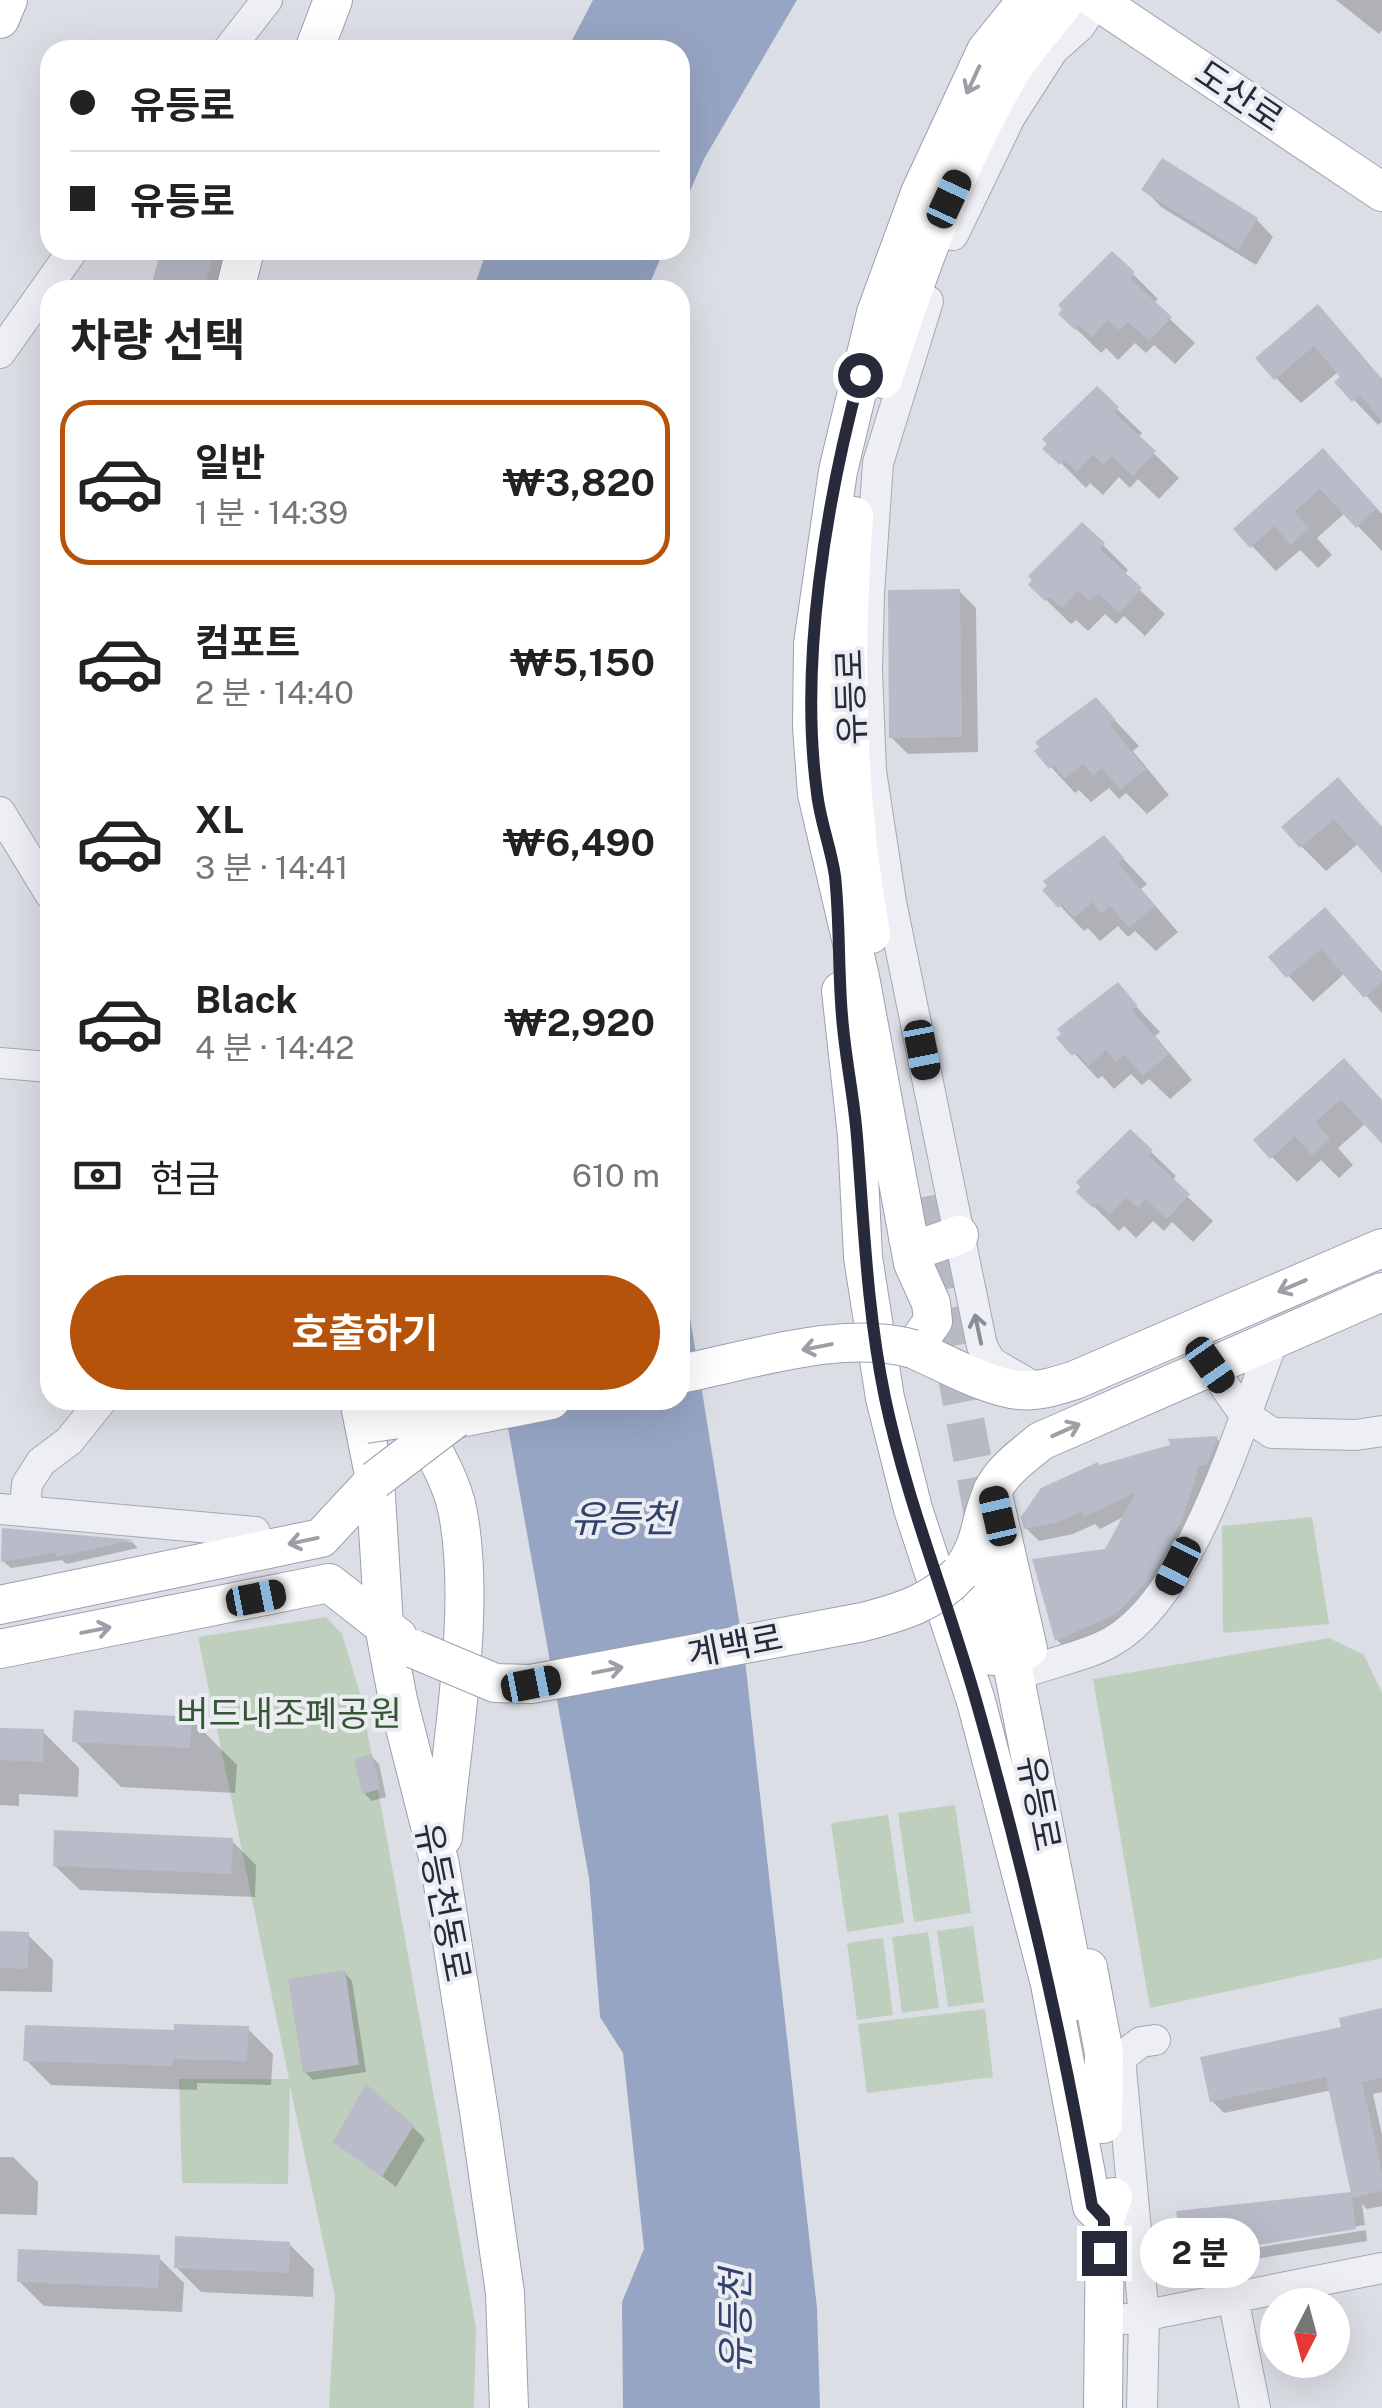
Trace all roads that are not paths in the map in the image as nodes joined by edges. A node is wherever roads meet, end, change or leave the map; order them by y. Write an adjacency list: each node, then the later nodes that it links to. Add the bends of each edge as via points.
1 (8, 0): 7 (main road)
2 (267, 0): 8 (street)
3 (333, 0): 9 (main road)
4 (1027, 0): 15 (main road, 유등로, one-way to 15, via 986,51 920,193 851,406 813,644 817,794)
5 (1066, 0): 13 (main road, 유등로, via 1011,71 966,164 902,320)
6 (1097, 0): 10 (main road, 도산로); 13 (street, via 1053,50 1010,118 965,205)
7 (0, 19)
8 (236, 40)
9 (318, 40)
10 (1382, 192)
11 (40, 297): 12 (street)
12 (0, 353)
13 (884, 408): 19 (main road, 유등로, via 866,432 854,505 848,692 866,906); 20 (street, via 870,577 871,771)
14 (0, 812): 16 (street)
15 (834, 874): 21 (main road); 46 (main road, via 876,1348 913,1509 976,1701)
16 (40, 878)
17 (0, 1062): 18 (street)
18 (40, 1066)
19 (923, 1197)
20 (959, 1235): 21 (main road, via 925,1247); 28 (street, one-way to 20, via 1009,1375 982,1346)
21 (908, 1238): 25 (main road, via 932,1321)
22 (1382, 1248): 28 (main road, one-way to 28)
23 (1382, 1292): 24 (main road)
24 (1274, 1338): 26 (main road); 33 (street)
25 (913, 1349): 27 (main road, one-way to 27, bridge, via 841,1342); 28 (main road, via 996,1385)
26 (1210, 1365): 33 (street); 37 (main road, one-way to 26, via 1041,1441)
27 (690, 1372)
28 (1044, 1390)
29 (94, 1410): 38 (street, via 41,1462)
30 (407, 1410): 45 (main road, via 457,1508 466,1572)
31 (500, 1410): 34 (main road)
32 (362, 1412): 34 (main road, bridge); 36 (main road, 유등천동로)
33 (1244, 1414): 35 (street, via 1272,1434); 44 (street, via 1225,1475 1162,1597 1112,1642)
34 (455, 1419): 36 (main road, bridge)
35 (1369, 1433)
36 (375, 1480): 41 (main road, one-way to 41, via 321,1538); 42 (main road, 유등천동로)
37 (992, 1491): 40 (main road); 40 (main road)
38 (12, 1510): 39 (street)
39 (255, 1532)
40 (987, 1587): 42 (main road, 계백로, one-way to 40, bridge, via 414,1649 494,1682 531,1684 863,1622 910,1610 946,1588); 44 (main road); 46 (main road); 48 (main road, 유등로)
41 (0, 1604)
42 (384, 1626): 43 (main road, 계백로, one-way to 42, via 329,1584); 45 (main road, 유등천동로)
43 (0, 1649)
44 (1032, 1670): 48 (main road, via 1104,2054)
45 (440, 1865): 54 (main road, 유등천동로, via 505,2293)
46 (1050, 1984): 49 (main road, 유등로, via 1092,2206)
47 (1155, 2040): 52 (street, via 1120,2058)
48 (1103, 2124): 49 (main road, 유등로, via 1114,2195)
49 (1104, 2219): 53 (main road, 유등로)
50 (1382, 2268): 51 (street)
51 (1233, 2298): 52 (street); 57 (street)
52 (1144, 2317): 53 (street); 56 (street)
53 (1104, 2322): 55 (main road, 유등로)
54 (509, 2408)
55 (1103, 2408)
56 (1142, 2408)
57 (1255, 2408)

